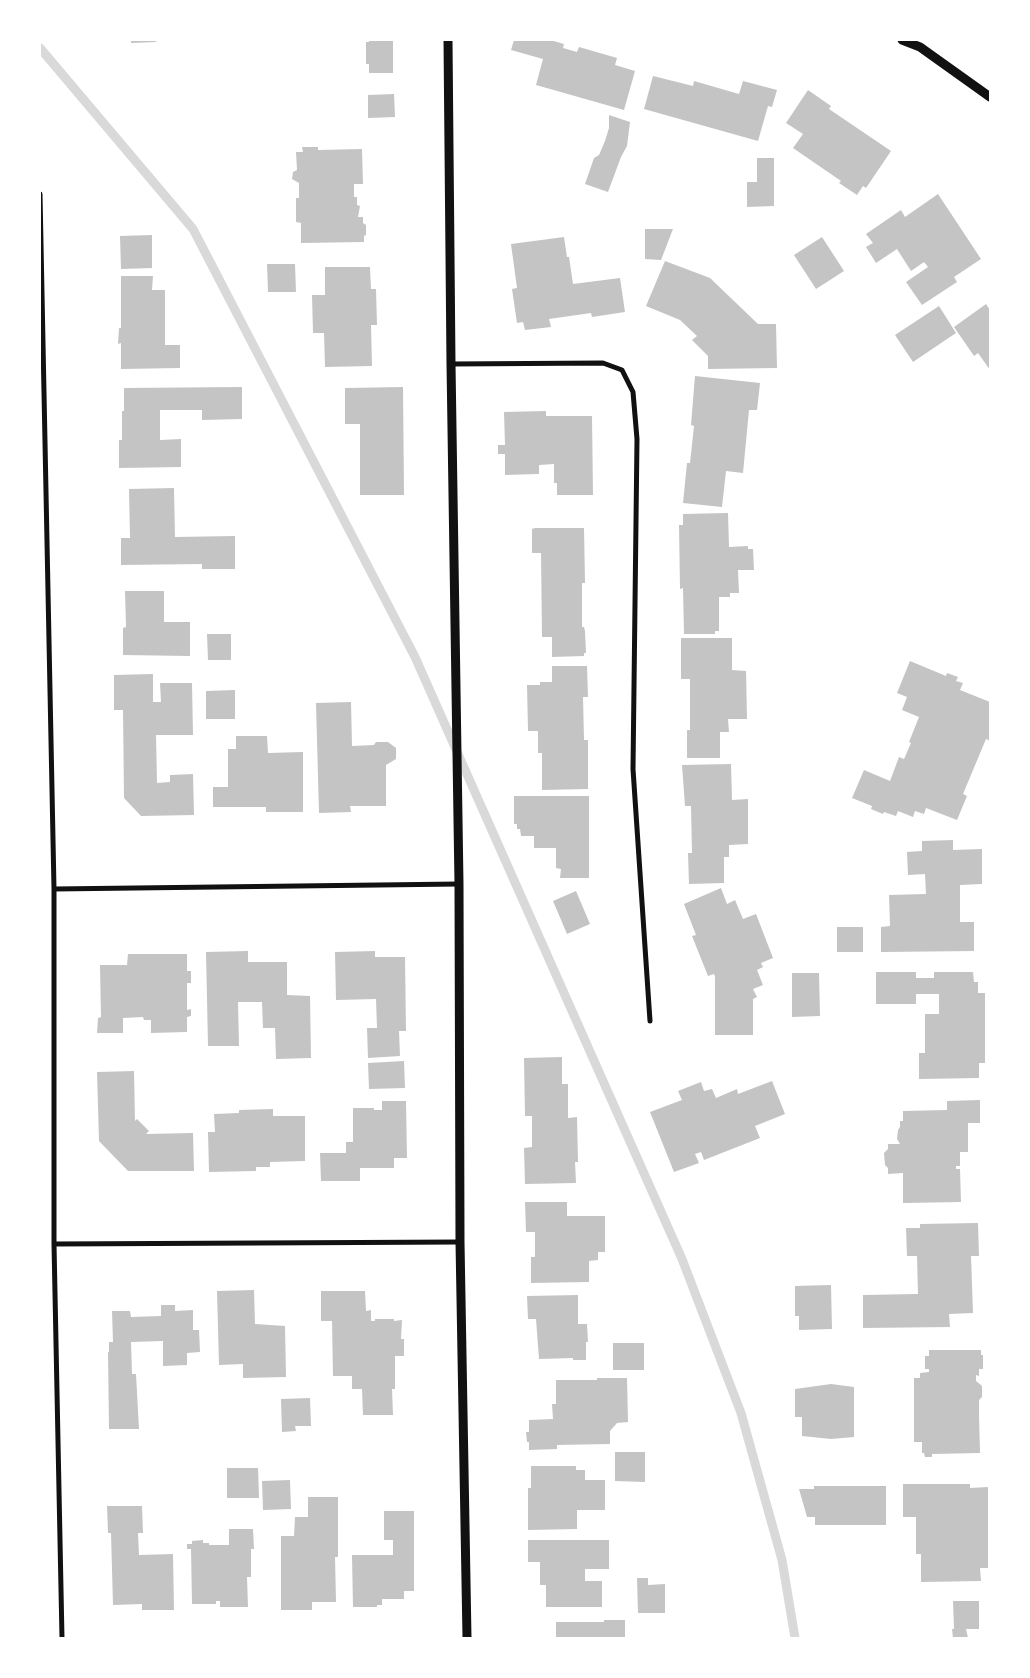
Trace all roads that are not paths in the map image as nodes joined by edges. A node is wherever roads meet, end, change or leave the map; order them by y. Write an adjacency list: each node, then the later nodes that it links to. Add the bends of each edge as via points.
1 (448, 40): 5 (street)
2 (902, 40): 3 (street, via 920,47)
3 (990, 97)
4 (40, 194): 7 (street)
5 (451, 364): 6 (street); 8 (street, via 603,363 622,370 633,392 636,439 633,769)
6 (459, 884): 7 (street); 9 (street)
7 (54, 889): 10 (street)
8 (650, 1021)
9 (460, 1242): 10 (street); 12 (street)
10 (54, 1244): 11 (street)
11 (62, 1638)
12 (467, 1638)

